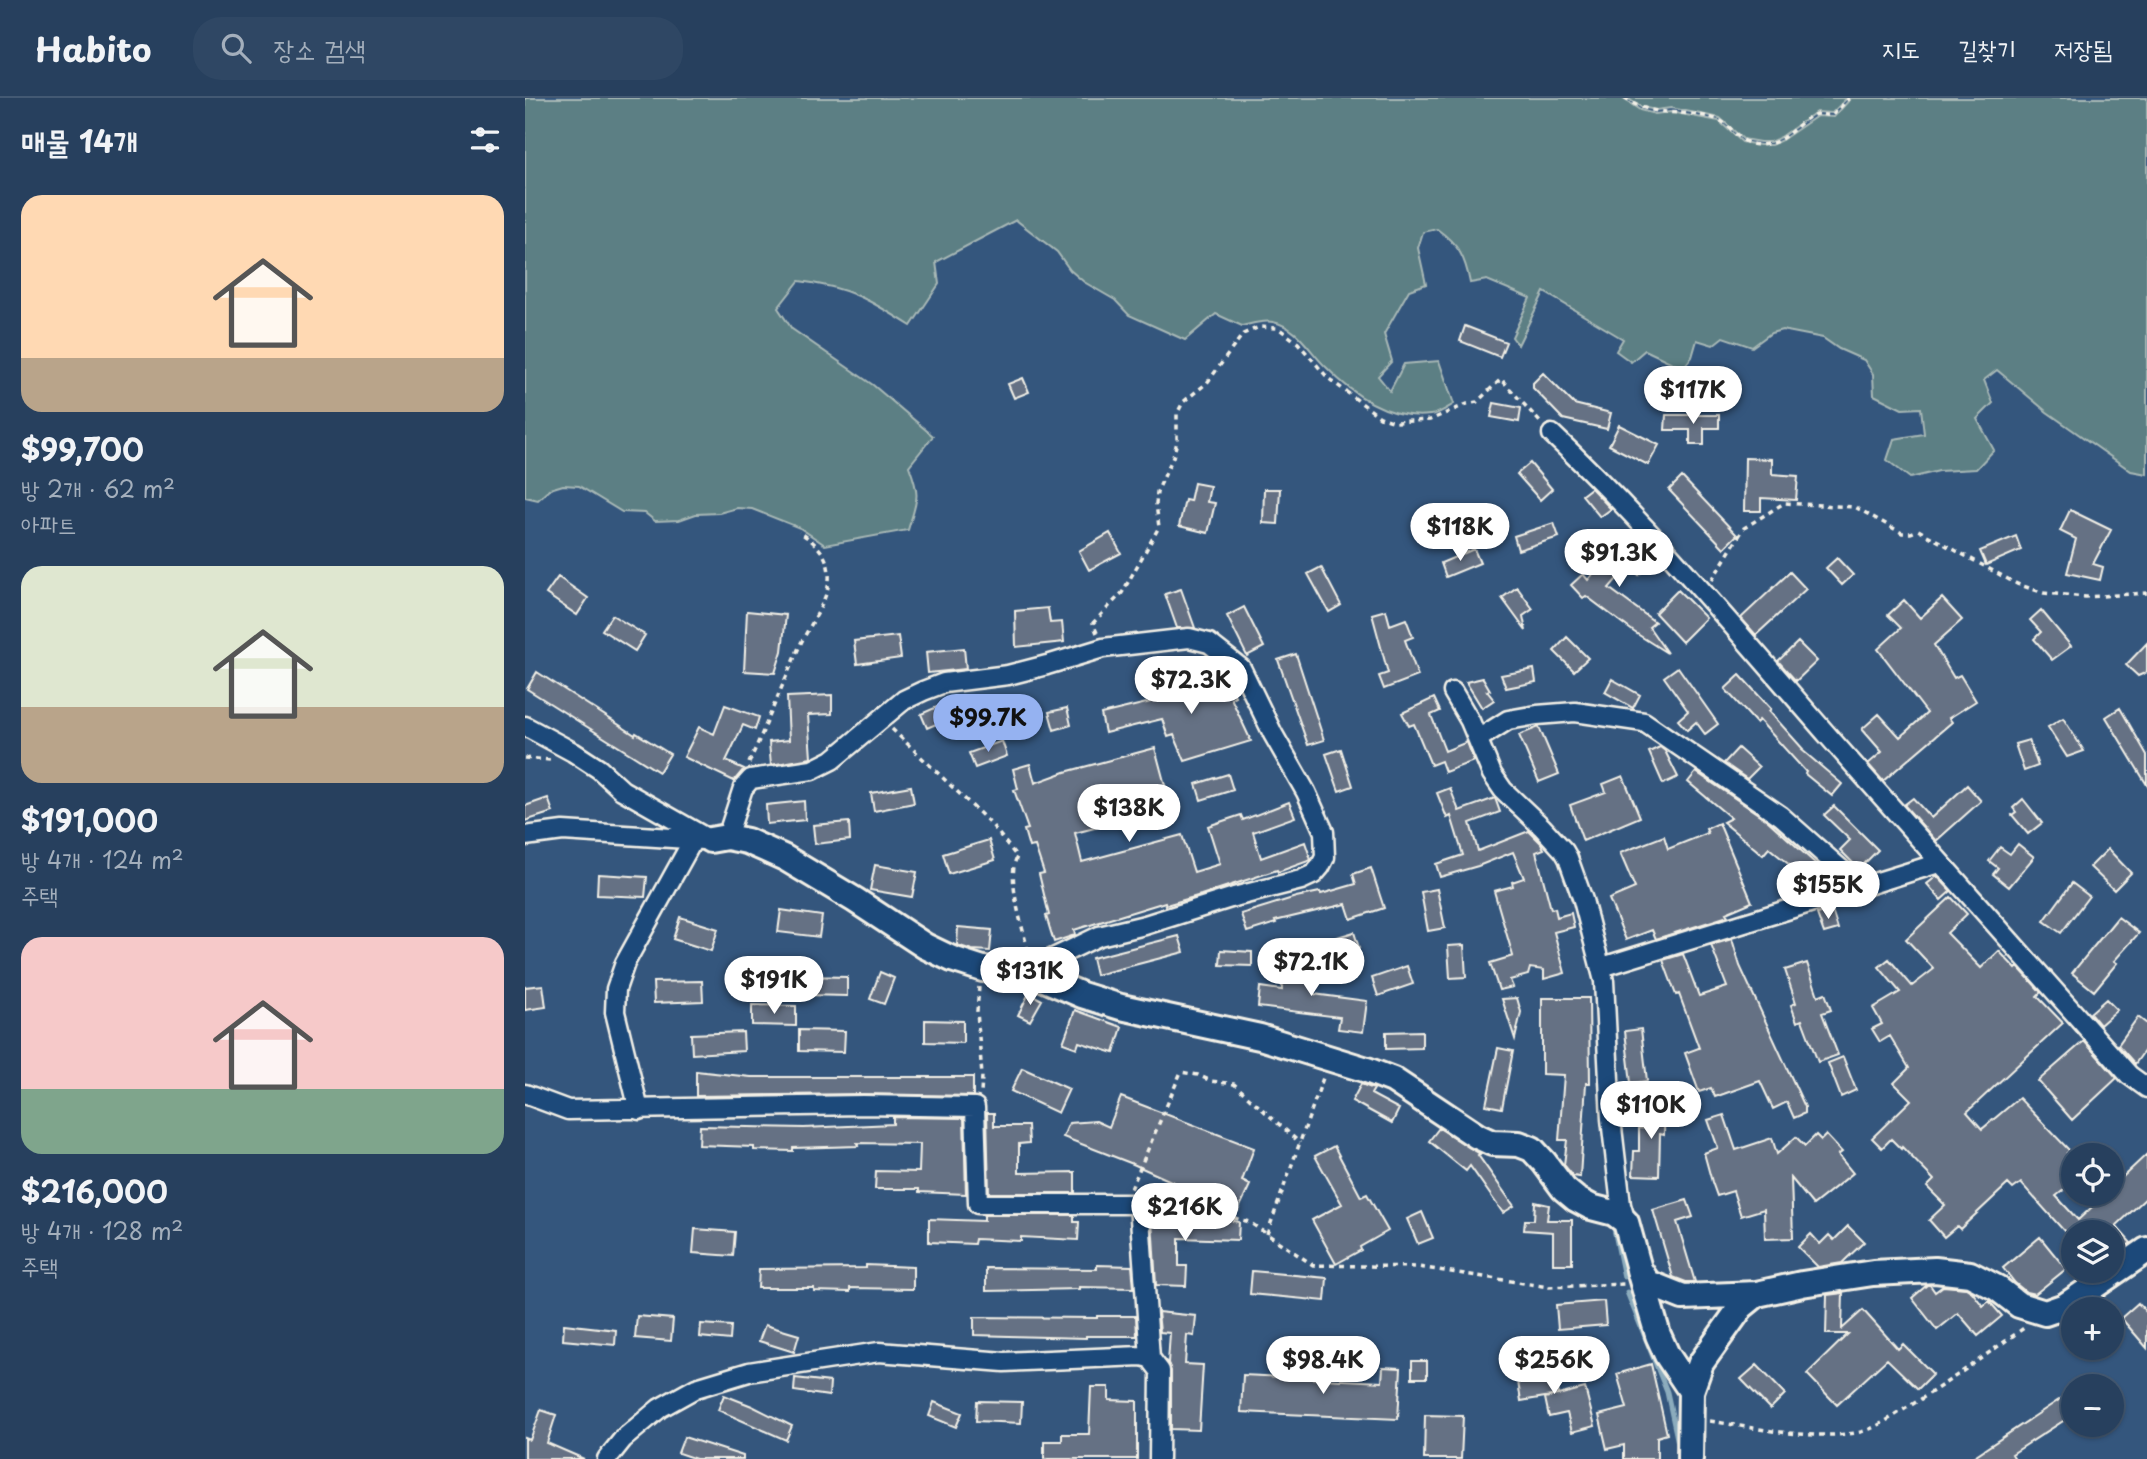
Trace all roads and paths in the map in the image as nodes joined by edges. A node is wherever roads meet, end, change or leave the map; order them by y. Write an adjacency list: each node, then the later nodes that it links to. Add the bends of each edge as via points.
1 (1624, 98): 2 (path, via 1655,112 1671,110 1720,120 1742,141 1760,144 1781,139 1817,114 1833,115)
2 (1849, 98)
3 (1552, 433): 5 (street); 7 (path, via 1501,379 1477,402 1430,420 1395,422 1380,417 1328,378 1298,343 1278,328 1259,327 1243,334 1207,383 1183,401 1177,414 1177,442 1157,492 1159,527 1122,593 1093,623)
4 (799, 531): 12 (path, via 824,555 829,588 749,763)
5 (1702, 592): 6 (path, via 1718,574 1744,528 1784,503 1855,507 1902,533 1919,530 2017,584 2044,593 2086,597); 15 (street)
6 (2147, 593)
7 (1103, 648): 9 (street, via 1008,675 944,683 904,700); 19 (street, via 1189,638 1209,643 1241,668 1318,817 1325,857 1314,874 1301,880 1099,936)
8 (1453, 692): 11 (street)
9 (881, 718): 12 (street, via 832,760 812,770 751,779); 19 (path, via 992,825 1017,857 1013,864 1015,892)
10 (525, 726): 14 (street, via 599,769 622,790)
11 (1478, 739): 16 (street, via 1508,720 1537,715 1574,712 1644,722 1781,816); 17 (street, via 1503,790 1568,858)
12 (743, 788): 14 (street)
13 (525, 836): 14 (street, via 563,831)
14 (710, 839): 18 (street, via 747,841 785,858 925,946); 24 (street, via 625,963 616,989 615,1012)
15 (1939, 863): 16 (street); 21 (street, via 2129,1075)
16 (1861, 887): 17 (street)
17 (1602, 967): 27 (street, via 1611,1119)
18 (983, 969): 19 (street); 23 (path, via 977,1011 982,1076 980,1104)
19 (1029, 969): 20 (street, via 1082,995 1121,1007 1260,1037)
20 (1330, 1060): 25 (path); 27 (street, via 1393,1080 1492,1143 1532,1149 1570,1195)
21 (2147, 1088)
22 (525, 1094): 24 (street, via 568,1110)
23 (975, 1107): 24 (street); 26 (street, via 978,1204)
24 (639, 1110)
25 (1300, 1143): 26 (path, via 1234,1084 1181,1072); 28 (path)
26 (1132, 1204): 28 (path, via 1201,1209 1249,1222); 33 (street)
27 (1626, 1222): 30 (street)
28 (1267, 1234): 30 (path, via 1313,1265 1419,1266 1568,1288)
29 (2147, 1250): 32 (street, via 2065,1306)
30 (1640, 1276): 31 (street, via 1683,1297); 34 (street, via 1663,1345)
31 (1757, 1294): 32 (street, via 1873,1273 1935,1270 1970,1274 2019,1305); 34 (street, via 1741,1307 1701,1363)
32 (2045, 1313): 35 (path, via 1928,1395 1858,1433 1808,1433)
33 (1150, 1358): 36 (street, via 1004,1362 879,1352 748,1372 696,1388 660,1408); 37 (street, via 1160,1371)
34 (1691, 1391): 35 (street)
35 (1691, 1418): 38 (street)
36 (607, 1459)
37 (1159, 1459)
38 (1691, 1459)

